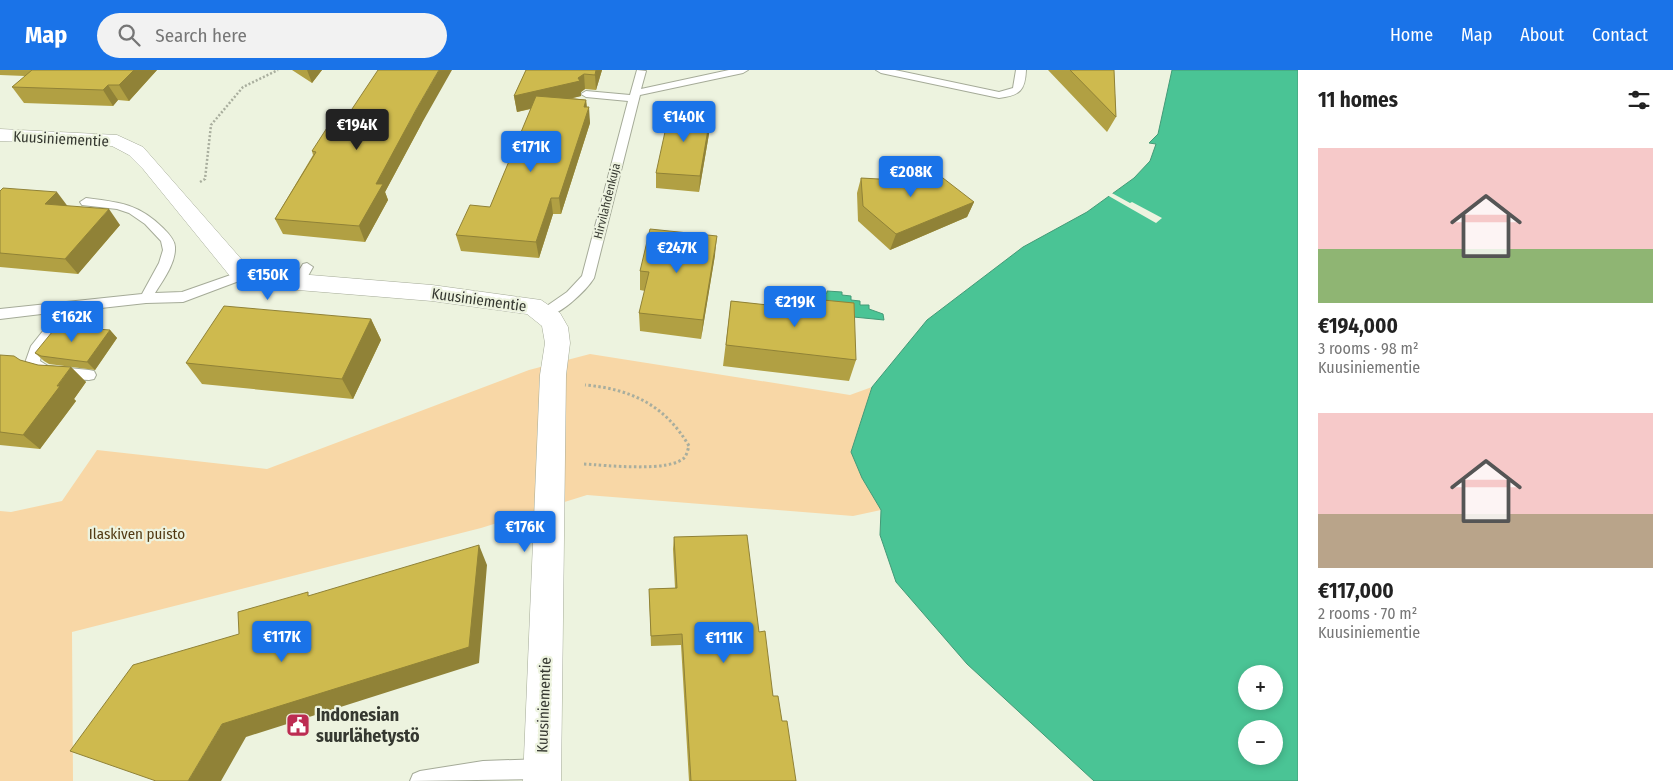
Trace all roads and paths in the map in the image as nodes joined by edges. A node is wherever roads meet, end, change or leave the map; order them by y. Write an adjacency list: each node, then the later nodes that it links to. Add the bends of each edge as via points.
1 (278, 70): 9 (path, via 243,87 211,125 205,179)
2 (743, 70): 7 (lane)
3 (881, 70): 4 (lane, via 999,95 1018,91)
4 (1021, 70)
5 (641, 72): 7 (lane, Hirvilahdenkuja)
6 (586, 94): 7 (lane)
7 (634, 95): 14 (lane, Hirvilahdenkuja, via 588,278 572,295)
8 (0, 135): 11 (street, Kuusiniementie, via 117,141 136,151)
9 (198, 183)
10 (86, 202): 12 (lane, via 135,209 167,239 166,261)
11 (242, 276): 12 (lane, via 183,297); 14 (street, Kuusiniementie, via 257,282 303,275 532,306)
12 (146, 298): 13 (lane)
13 (70, 306): 15 (lane); 16 (lane, via 36,350 32,363 46,371)
14 (546, 313): 19 (street, Kuusiniementie, via 555,323 557,337 553,375)
15 (0, 314)
16 (89, 375)
17 (579, 385): 18 (path, via 608,387 655,408 674,424 689,446 679,462 654,467)
18 (578, 463)
19 (542, 775): 20 (lane, via 483,771)
20 (420, 781)

